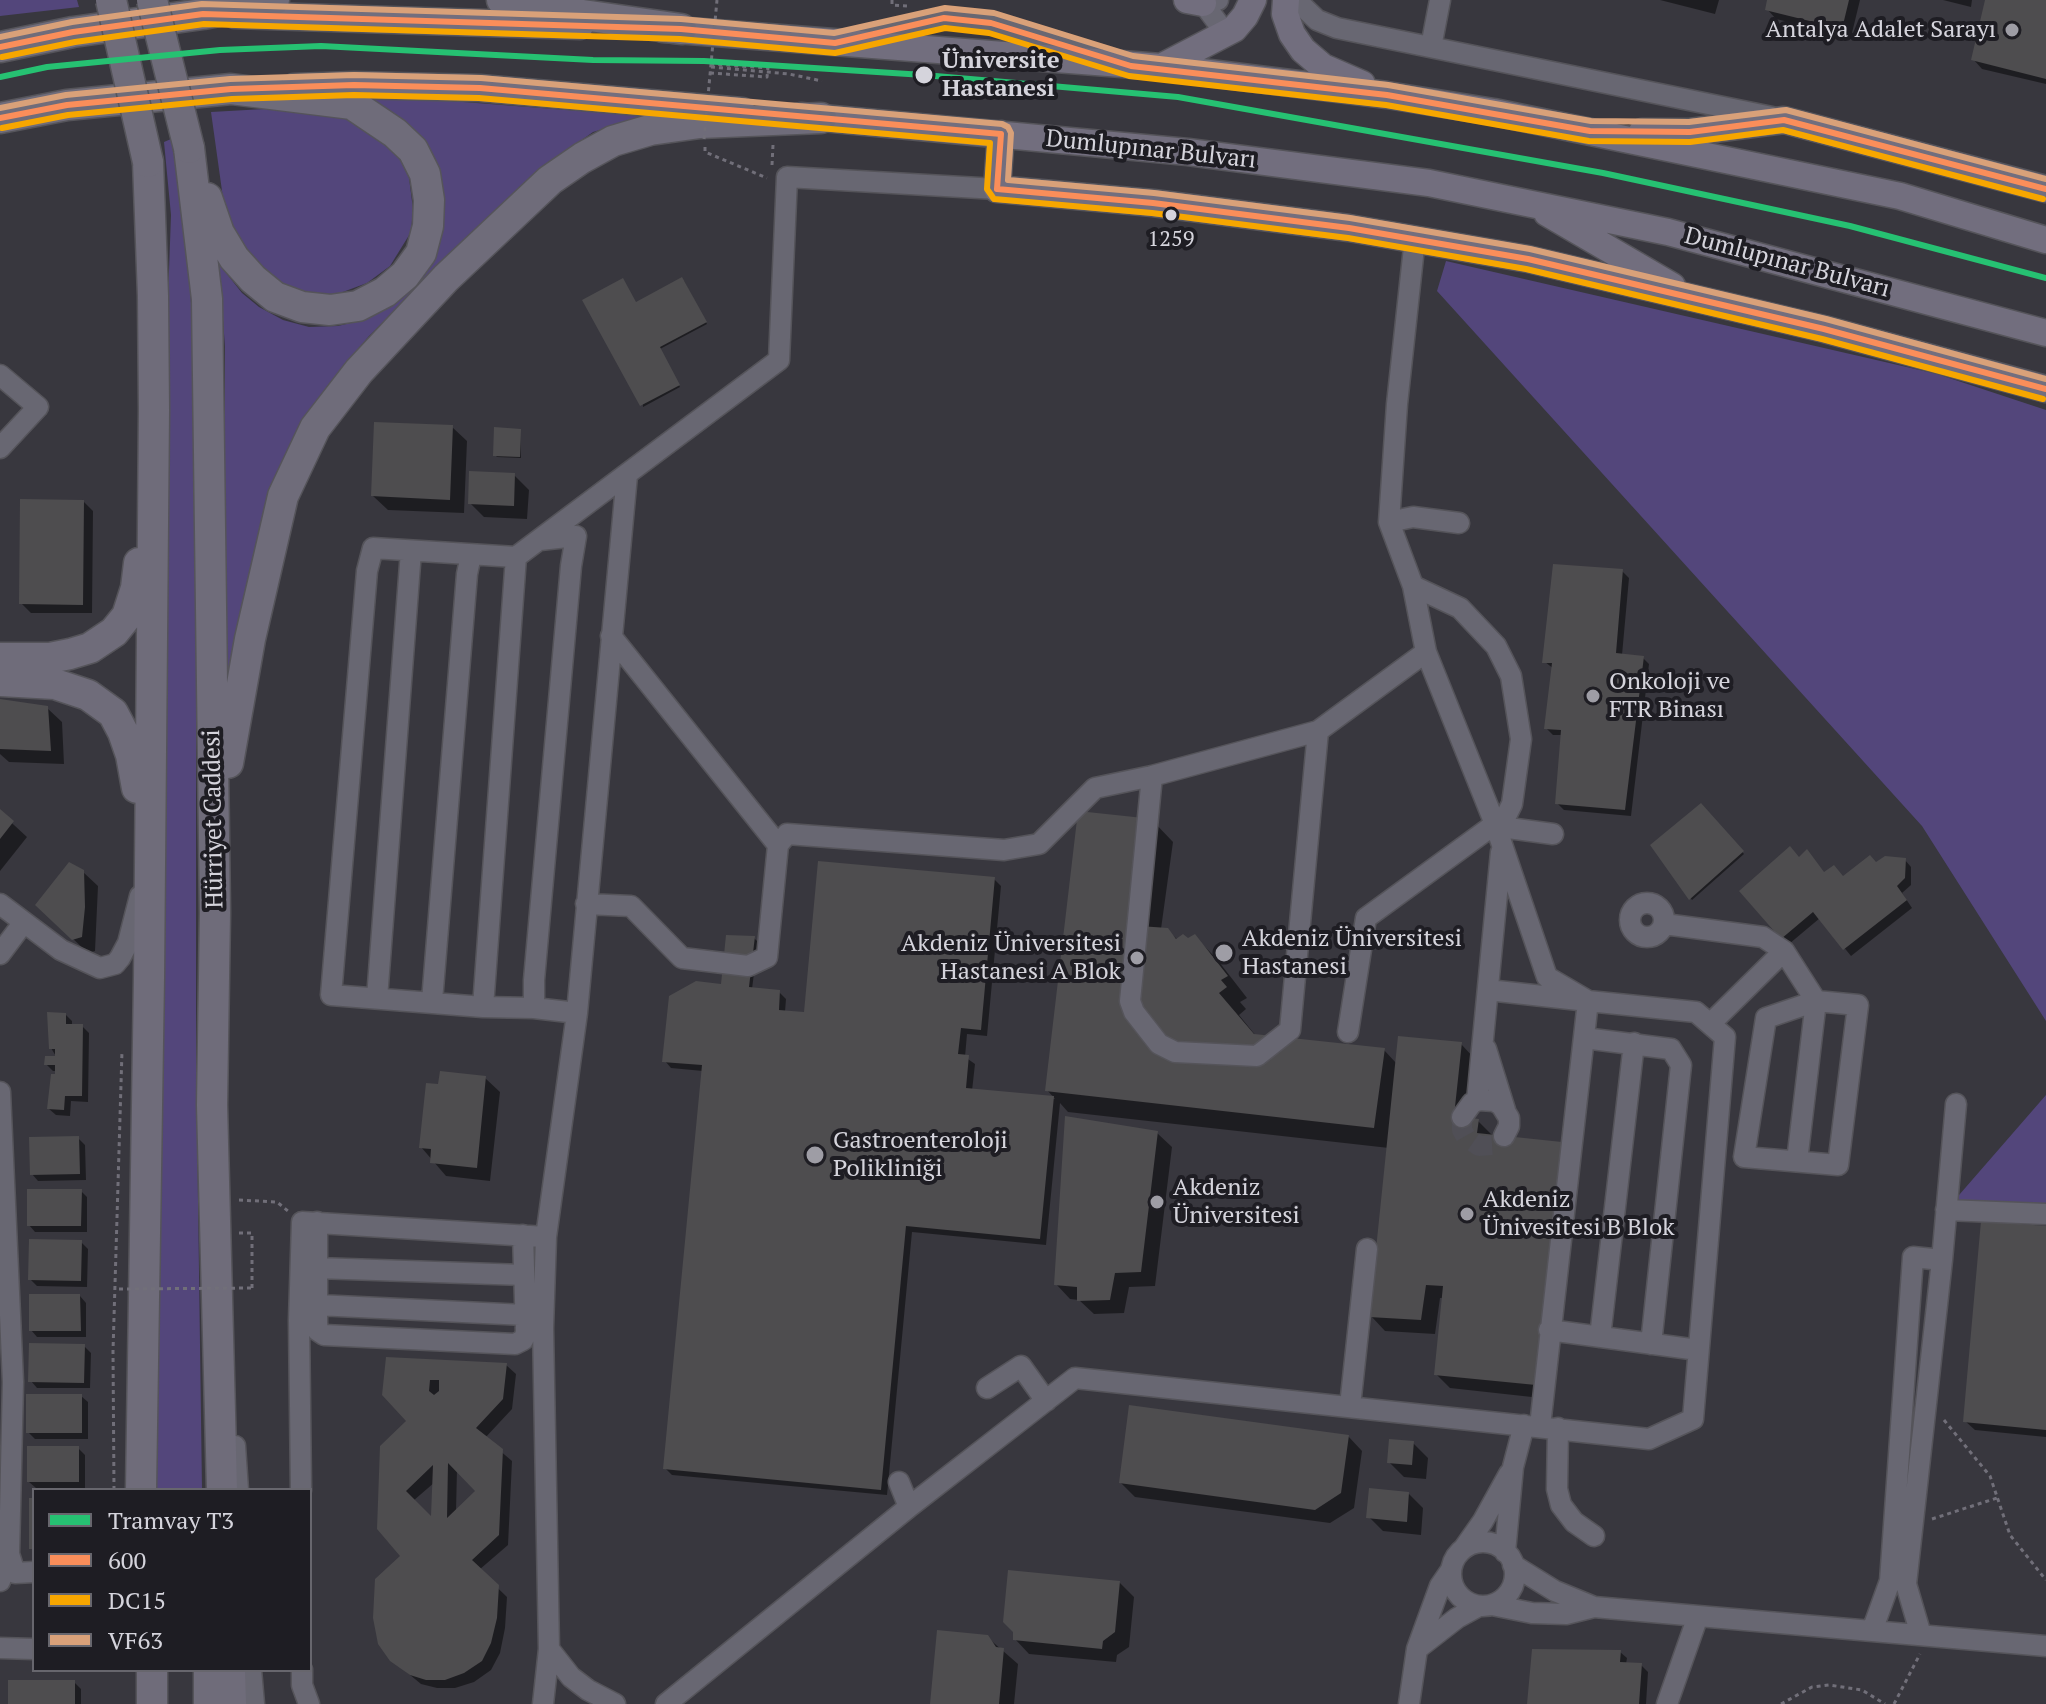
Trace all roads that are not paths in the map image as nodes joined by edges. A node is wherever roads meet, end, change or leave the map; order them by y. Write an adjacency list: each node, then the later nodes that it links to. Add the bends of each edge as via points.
1 (111, 0): 35 (highway, bridge, via 148,162)
2 (152, 0): 25 (highway, bridge)
3 (274, 0): 10 (highway)
4 (502, 0): 11 (highway)
5 (1253, 0): 14 (main road)
6 (1286, 0): 19 (main road, via 1285,14 1303,50 1323,67)
7 (1296, 0): 16 (street, via 1317,20 1337,28)
8 (1440, 0): 16 (street)
9 (1203, 1): 14 (street)
10 (203, 14): 11 (main road); 12 (highway)
11 (681, 29): 17 (main road)
12 (73, 32): 13 (highway); 15 (highway)
13 (0, 34)
14 (1226, 34): 17 (main road)
15 (0, 47)
16 (1431, 47): 22 (street)
17 (1161, 67): 19 (main road)
18 (231, 89): 20 (highway, Dumlupınar Bulvarı, via 67,105); 21 (main road, Dumlupınar Bulvarı, via 480,88); 25 (highway, via 352,104 395,133 413,150 425,174 428,226 421,253 385,292 358,306 302,307 275,297 234,258 219,233)
19 (1387, 95): 23 (main road)
20 (0, 118)
21 (821, 118): 24 (main road, Dumlupınar Bulvarı); 57 (highway, via 650,130 582,158 550,180 446,278 359,371 315,428 283,496 250,639 229,747)
22 (1784, 120): 23 (main road, via 1690,132); 27 (main road)
23 (1590, 131): 30 (main road, via 1900,196)
24 (1001, 134): 26 (main road); 28 (main road, Dumlupınar Bulvarı, via 1339,171)
25 (189, 148): 57 (highway, Hürriyet Caddesi, via 207,299)
26 (997, 189): 29 (main road, via 1153,203); 37 (street, via 777,174 779,360)
27 (2046, 189)
28 (1527, 201): 31 (main road); 32 (main road, Dumlupınar Bulvarı, via 1668,232)
29 (1415, 238): 31 (main road); 38 (street)
30 (2046, 240)
31 (1696, 300): 34 (main road)
32 (2046, 333)
33 (0, 375): 36 (street, via 38,407)
34 (2046, 389)
35 (154, 410): 47 (highway, via 136,588 127,616 90,648 50,658); 54 (highway)
36 (0, 448)
37 (627, 475): 40 (street); 45 (street)
38 (1389, 522): 39 (street, via 1413,517); 44 (street)
39 (1459, 523)
40 (540, 540): 43 (street); 68 (street, via 576,536)
41 (411, 551): 42 (street); 63 (street); 63 (street, via 373,548 367,571 331,995)
42 (471, 555): 43 (street); 64 (street)
43 (516, 557): 67 (street)
44 (1413, 586): 46 (street); 51 (street, via 1460,608 1496,646 1511,676 1521,739 1512,804)
45 (611, 636): 53 (street); 56 (street)
46 (1426, 652): 49 (street); 51 (street)
47 (0, 658)
48 (0, 681): 54 (highway, via 55,684 88,695 113,713 131,755)
49 (1318, 731): 50 (street); 50 (street, via 1290,1030 1257,1056 1175,1052 1159,1044 1134,1012 1130,1001)
50 (1152, 776): 53 (street, via 1095,788 1039,844 1004,850 787,834)
51 (1499, 832): 52 (street); 62 (street); 65 (street, via 1547,977); 71 (street, via 1366,918)
52 (1553, 834)
53 (778, 845): 56 (street, via 767,957 748,966 682,958 631,906)
54 (149, 853): 58 (street, via 128,943 115,964 100,968 83,961); 82 (highway)
55 (0, 904): 58 (street)
56 (586, 904): 69 (street)
57 (215, 913): 78 (highway, Hürriyet Caddesi)
58 (24, 922): 61 (street)
59 (1664, 924): 60 (street, via 1763,937)
60 (1784, 951): 66 (street); 70 (street)
61 (0, 954)
62 (1488, 990): 65 (street); 73 (street)
63 (377, 998): 64 (street)
64 (432, 1001): 67 (street)
65 (1588, 1001): 70 (street, via 1696,1012); 72 (street)
66 (1816, 1001): 83 (street); 83 (street, via 1858,1005 1838,1165); 83 (street, via 1766,1018 1744,1157)
67 (483, 1007): 68 (street)
68 (534, 1008): 69 (street)
69 (577, 1013): 88 (street)
70 (1710, 1024): 99 (street, via 1725,1037)
71 (1348, 1032)
72 (1584, 1038): 74 (street); 96 (street)
73 (1483, 1042): 76 (street); 79 (street)
74 (1634, 1043): 97 (street); 98 (street, via 1671,1049 1681,1065)
75 (0, 1092): 100 (street)
76 (1477, 1101): 79 (street, via 1494,1101); 80 (street)
77 (1956, 1104): 84 (street)
78 (212, 1105): 93 (highway, Hürriyet Caddesi); 109 (highway)
79 (1506, 1111): 81 (street, via 1509,1126)
80 (1462, 1117)
81 (1504, 1136)
82 (147, 1144): 107 (highway); 108 (highway)
83 (1797, 1161)
84 (1946, 1210): 85 (street); 90 (street)
85 (2046, 1214)
86 (310, 1222): 87 (street); 91 (street); 112 (street, via 299,1320)
87 (523, 1235): 88 (street); 92 (street)
88 (546, 1237): 129 (street)
89 (1367, 1249): 103 (street)
90 (1942, 1260): 124 (street, via 1913,1257 1890,1581); 125 (street, via 1906,1584)
91 (317, 1268): 92 (street); 94 (street)
92 (524, 1275): 95 (street)
93 (218, 1302): 110 (highway, Hürriyet Caddesi); 111 (street)
94 (317, 1305): 95 (street); 95 (street, via 318,1331 324,1335 515,1344 526,1333)
95 (525, 1315)
96 (1549, 1330): 97 (street); 104 (street)
97 (1600, 1337): 98 (street)
98 (1651, 1344): 99 (street)
99 (1698, 1350): 104 (street, via 1693,1419 1649,1439)
100 (7, 1377): 116 (street)
101 (987, 1388): 102 (street, via 1021,1366)
102 (1046, 1401): 103 (street, via 1075,1378); 113 (street)
103 (1350, 1406): 104 (street)
104 (1541, 1426): 105 (street); 114 (street, via 1561,1505)
105 (1513, 1467): 115 (street); 117 (street)
106 (899, 1482): 113 (street)
107 (141, 1488)
108 (150, 1488)
109 (210, 1488)
110 (222, 1488)
111 (238, 1488)
112 (301, 1488)
113 (909, 1507): 145 (street)
114 (1594, 1536)
115 (1464, 1548): 117 (street, via 1481,1542 1498,1546); 118 (street)
116 (9, 1554): 119 (street, via 15,1573); 120 (street)
117 (1509, 1558): 121 (street, via 1515,1575 1508,1594); 122 (street, via 1555,1591)
118 (1451, 1570): 121 (street, via 1461,1597); 130 (street)
119 (32, 1572)
120 (0, 1581)
121 (1485, 1605): 122 (street, via 1566,1614); 130 (street, via 1457,1618)
122 (1594, 1607): 123 (street)
123 (1698, 1616): 124 (street); 147 (street)
124 (1872, 1631): 125 (street)
125 (1921, 1635): 126 (street)
126 (2046, 1646)
127 (0, 1648): 128 (street)
128 (32, 1649)
129 (549, 1649): 143 (street); 144 (street, via 571,1677)
130 (1417, 1649): 146 (street)
131 (138, 1672): 137 (highway)
132 (152, 1672): 138 (highway)
133 (209, 1672): 139 (highway)
134 (230, 1672): 140 (highway)
135 (251, 1672): 141 (street)
136 (302, 1672): 142 (street)
137 (137, 1704)
138 (152, 1704)
139 (209, 1704)
140 (231, 1704)
141 (254, 1704)
142 (309, 1704)
143 (543, 1704)
144 (615, 1704)
145 (666, 1704)
146 (1409, 1704)
147 (1667, 1704)

